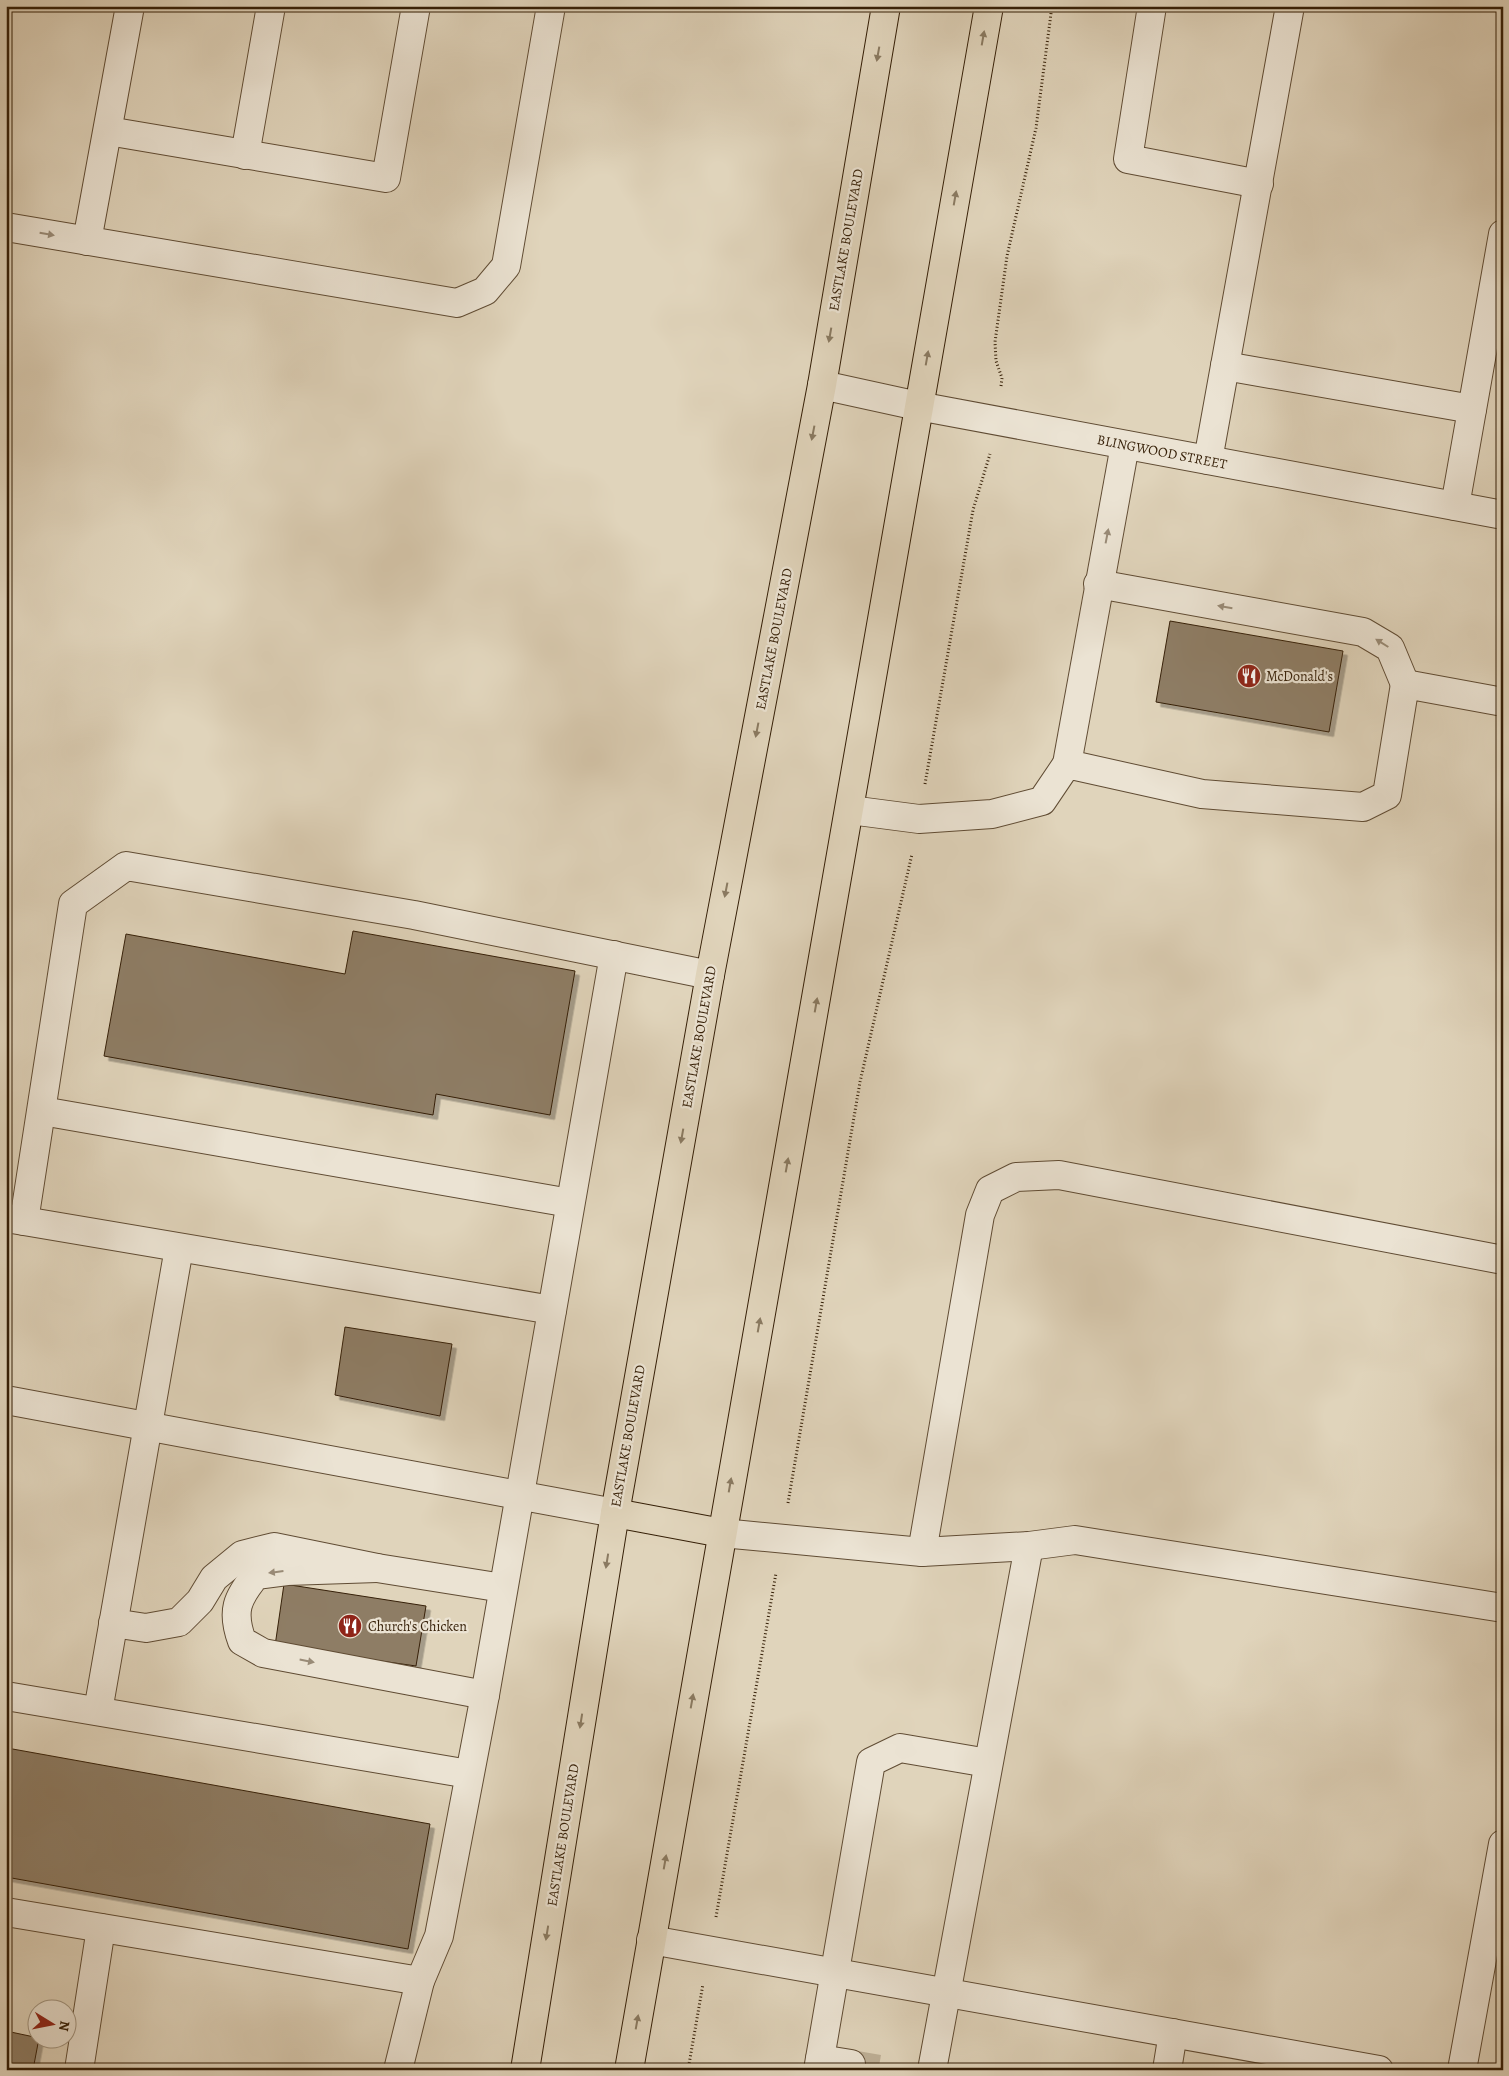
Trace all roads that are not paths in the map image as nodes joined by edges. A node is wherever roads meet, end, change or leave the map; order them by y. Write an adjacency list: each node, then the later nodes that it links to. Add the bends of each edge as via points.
1 (130, 6): 9 (street)
2 (272, 6): 10 (street)
3 (416, 6): 10 (street, via 386,178)
4 (551, 6): 14 (street, via 506,266 485,291 457,303)
5 (886, 6): 16 (main road, EASTLAKE BOULEVARD, one-way to 16)
6 (989, 6): 17 (main road, one-way to 6)
7 (1152, 6): 11 (street, via 1128,159)
8 (1290, 6): 11 (street)
9 (108, 131): 10 (street); 14 (street)
10 (245, 155)
11 (1258, 184): 15 (street)
12 (6, 227): 14 (street, one-way to 14)
13 (1503, 234): 18 (street)
14 (87, 241)
15 (1225, 366): 18 (street); 20 (street)
16 (822, 385): 17 (street, BLINGWOOD STREET); 29 (main road, EASTLAKE BOULEVARD, one-way to 29)
17 (918, 406): 19 (street, BLINGWOOD STREET); 27 (main road)
18 (1472, 409): 21 (street)
19 (1125, 445): 20 (street, BLINGWOOD STREET); 23 (street, one-way to 19)
20 (1208, 460): 21 (street, BLINGWOOD STREET)
21 (1455, 506): 22 (street, BLINGWOOD STREET)
22 (1503, 515)
23 (1098, 584): 24 (street, one-way to 23, via 1390,648 1363,632); 26 (street)
24 (1405, 684): 25 (street); 26 (street, via 1387,795 1363,807 1202,794)
25 (1503, 702)
26 (1067, 764): 27 (street, via 1042,800 992,814 919,819)
27 (850, 810): 40 (main road, one-way to 27)
28 (614, 955): 29 (street); 30 (street, via 414,915 126,866 73,904); 31 (street)
29 (710, 975): 39 (main road, EASTLAKE BOULEVARD, one-way to 39)
30 (42, 1112): 31 (street); 32 (street)
31 (570, 1203): 35 (street)
32 (15, 1219): 33 (street)
33 (179, 1248): 35 (street); 37 (street)
34 (1503, 1260): 42 (street, via 1059,1175 1016,1177 990,1190 980,1215)
35 (552, 1310): 38 (street)
36 (6, 1400): 37 (street)
37 (148, 1426): 38 (street); 46 (street)
38 (520, 1495): 39 (street); 44 (street)
39 (615, 1513): 40 (main road); 64 (main road, EASTLAKE BOULEVARD, one-way to 64)
40 (722, 1533): 42 (street); 55 (main road, one-way to 40)
41 (1029, 1546): 42 (street); 45 (street, via 1075,1540); 50 (street)
42 (922, 1552)
43 (377, 1568): 44 (street); 46 (street, via 274,1547 242,1555 214,1578 200,1601 179,1622 146,1628); 47 (street, one-way to 47, via 256,1575 241,1593 235,1623 242,1641 263,1653)
44 (503, 1588): 47 (street)
45 (1503, 1608)
46 (113, 1623): 49 (street)
47 (485, 1695): 51 (street)
48 (6, 1696): 49 (street)
49 (98, 1711): 51 (street)
50 (988, 1763): 56 (street, via 900,1748 870,1762); 58 (street)
51 (469, 1774): 57 (street, via 439,1936)
52 (1503, 1844): 69 (street)
53 (6, 1912): 54 (street)
54 (101, 1928): 57 (street); 62 (street)
55 (651, 1940): 56 (street); 65 (main road, one-way to 55)
56 (834, 1972): 58 (street); 60 (street)
57 (420, 1981): 63 (street)
58 (945, 1992): 59 (street); 66 (street)
59 (1173, 2033): 67 (street); 68 (street)
60 (819, 2064): 61 (street)
61 (852, 2064)
62 (78, 2070)
63 (398, 2070)
64 (526, 2070)
65 (629, 2070)
66 (932, 2070)
67 (1167, 2070)
68 (1379, 2070)
69 (1462, 2070)

